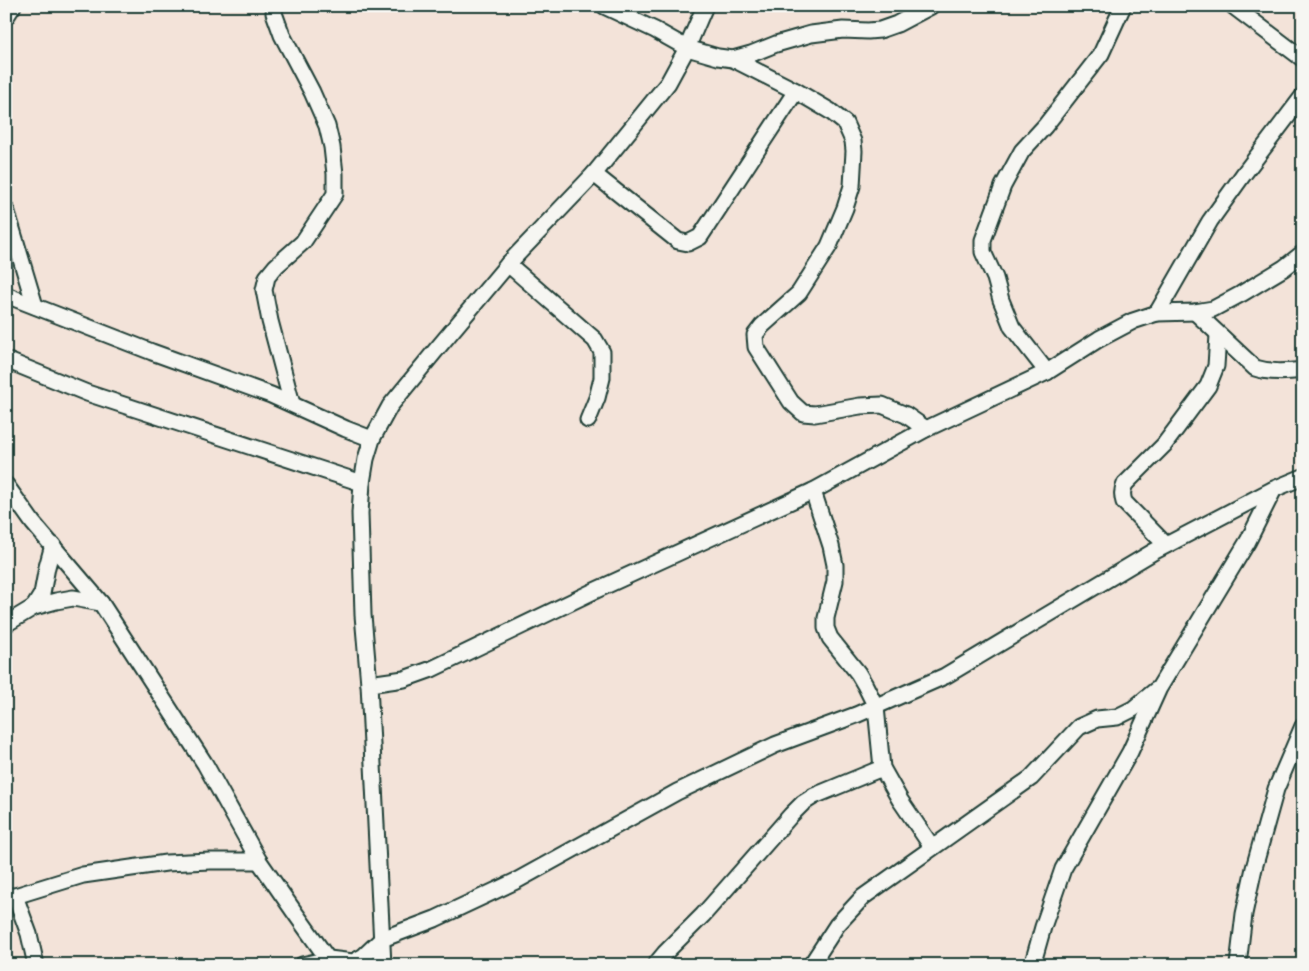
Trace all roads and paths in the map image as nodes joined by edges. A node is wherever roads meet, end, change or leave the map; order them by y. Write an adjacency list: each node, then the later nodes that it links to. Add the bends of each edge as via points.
1 (13, 6): 8 (street)
2 (275, 6): 26 (street, via 274,13 282,36 327,126 335,174 335,194 304,242 266,277 264,290 270,321)
3 (604, 6): 9 (street)
4 (705, 6): 9 (street)
5 (1123, 6): 25 (street, via 1101,54 1022,151 1003,186 984,240 983,252 1012,327)
6 (1233, 6): 11 (street)
7 (926, 7): 10 (street, via 880,30 810,34)
8 (6, 17)
9 (688, 48): 10 (street); 14 (street, via 668,83)
10 (733, 59): 12 (street)
11 (1303, 59)
12 (796, 91): 14 (street, via 700,237 688,242 678,241); 28 (street, via 845,123 853,140 852,186 830,246 799,293 758,330 756,347 790,402 804,413 882,405 906,415)
13 (1303, 96): 21 (street, via 1210,222)
14 (594, 174): 17 (street)
15 (6, 209): 19 (street)
16 (1303, 253): 20 (street, via 1241,294 1213,309)
17 (508, 264): 27 (street, via 595,340 602,352 602,378); 29 (street, via 390,406)
18 (6, 295): 19 (street)
19 (35, 306): 26 (street)
20 (1195, 312): 21 (street); 22 (street)
21 (1157, 313): 25 (street, via 1133,321 1099,339)
22 (1218, 335): 24 (street, via 1255,368 1282,373); 36 (street, via 1216,366 1208,386 1164,445 1123,489 1124,502)
23 (6, 360): 31 (street, via 87,393)
24 (1303, 370)
25 (1047, 372): 28 (street)
26 (292, 404): 29 (street)
27 (588, 420)
28 (926, 429): 34 (street)
29 (372, 439): 31 (street)
30 (1303, 477): 33 (street)
31 (362, 483): 40 (street, via 362,581)
32 (6, 485): 35 (street)
33 (1274, 489): 36 (street); 41 (street, via 1248,541)
34 (813, 491): 40 (street, via 432,669 404,679); 42 (street, via 835,565 826,628 862,679)
35 (53, 545): 37 (street); 38 (street, via 42,594)
36 (1166, 545): 42 (street, via 944,676)
37 (101, 603): 38 (street, via 73,598); 46 (street, via 205,764)
38 (34, 607): 39 (street)
39 (6, 624)
40 (369, 684): 48 (street)
41 (1159, 688): 45 (street, via 1133,710 1079,727 1031,778); 49 (street, via 1130,752 1063,869)
42 (876, 707): 44 (street); 48 (street, via 775,744 677,792 516,882)
43 (1303, 726): 56 (street, via 1276,789 1254,868)
44 (882, 768): 45 (street); 54 (street, via 803,803)
45 (932, 847): 55 (street, via 863,897 836,925)
46 (259, 861): 47 (street, via 166,863 82,875); 50 (street)
47 (11, 896): 51 (street, via 29,934)
48 (382, 940): 50 (street, via 353,962); 53 (street)
49 (1034, 959)
50 (331, 962): 52 (street)
51 (36, 965)
52 (302, 965)
53 (383, 965)
54 (655, 965)
55 (811, 965)
56 (1238, 965)

